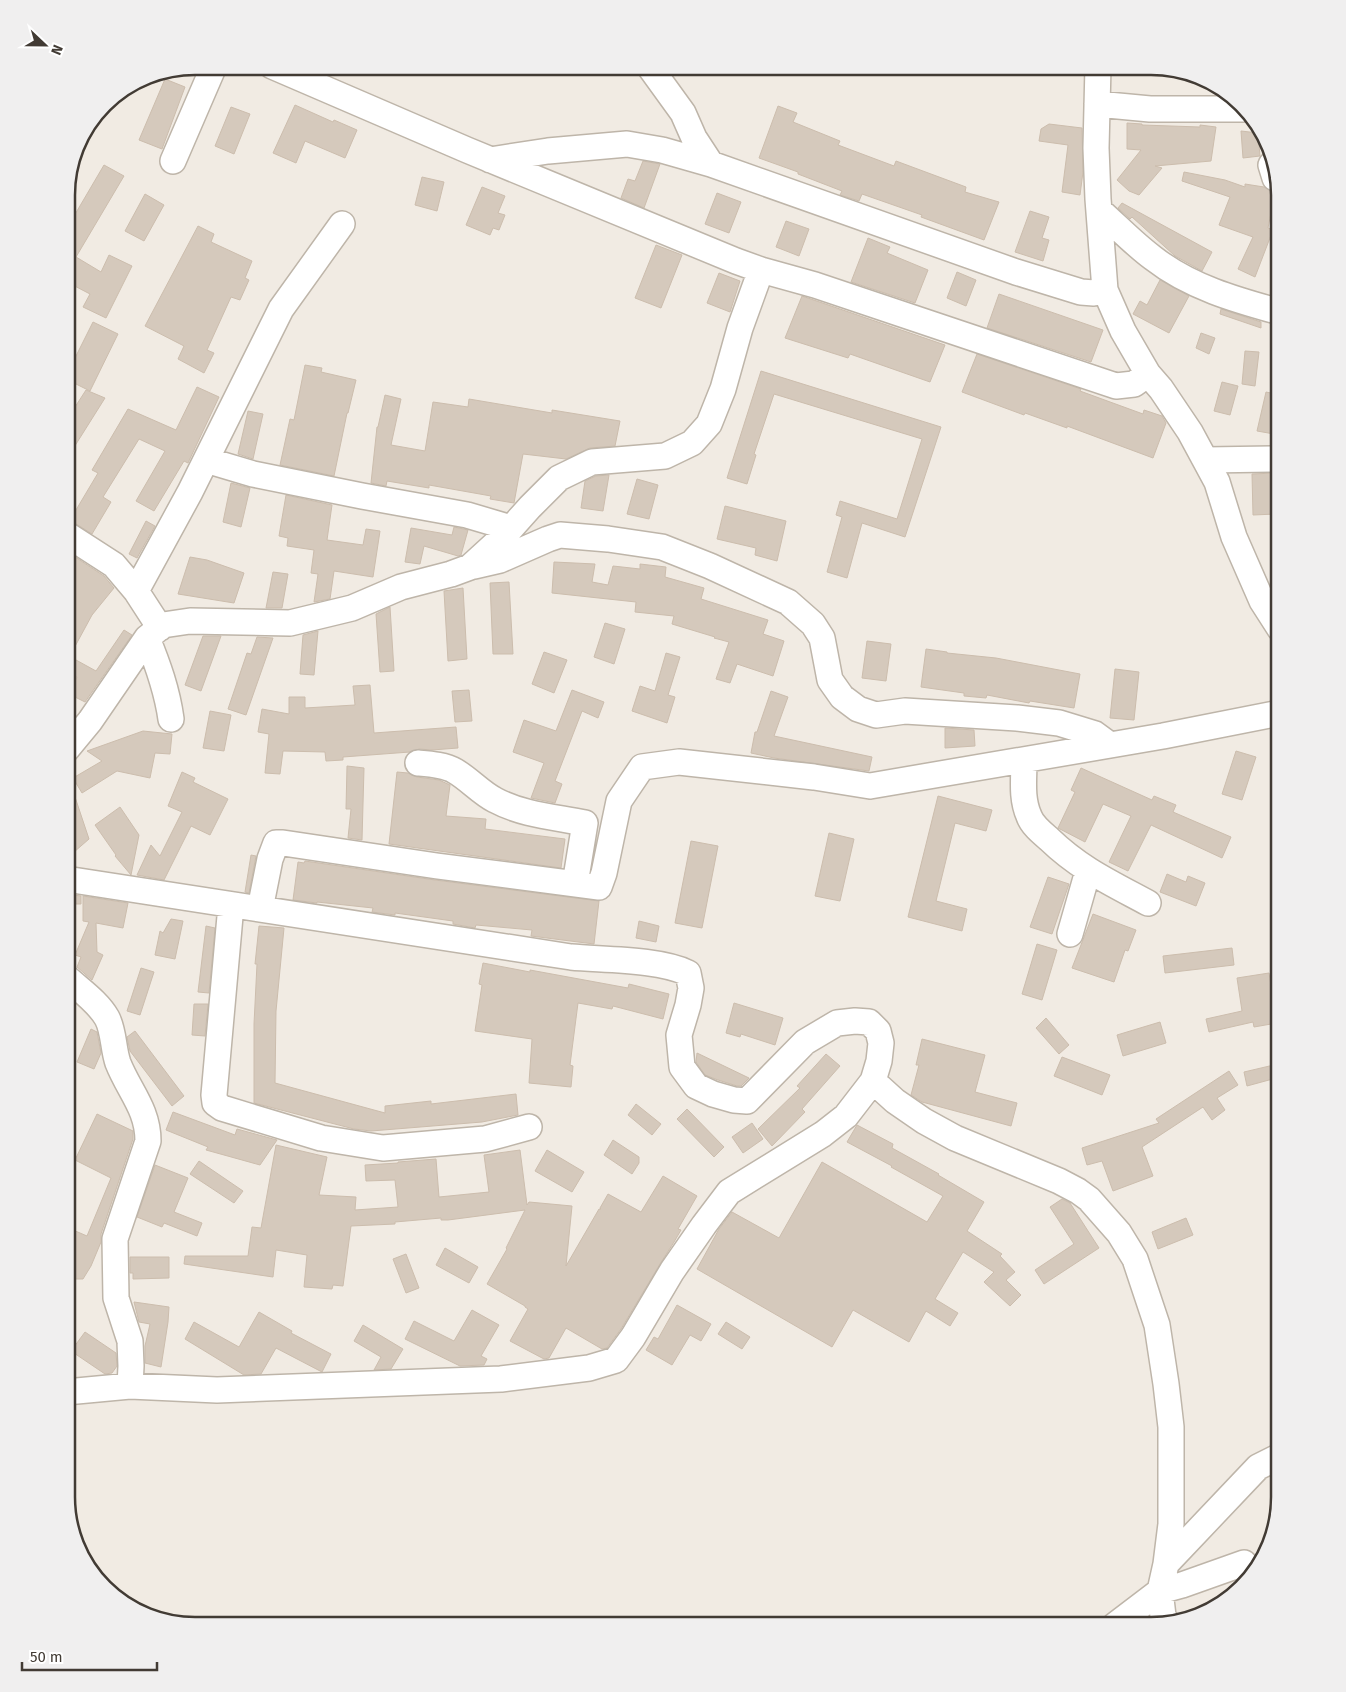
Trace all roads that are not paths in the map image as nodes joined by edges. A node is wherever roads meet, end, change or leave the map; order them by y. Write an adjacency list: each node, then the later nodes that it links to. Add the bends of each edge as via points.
1 (210, 75): 8 (street)
2 (293, 75): 7 (street)
3 (656, 75): 9 (street, via 683,113)
4 (1098, 75): 5 (street)
5 (1097, 104): 6 (street, via 1150,109); 10 (street)
6 (1234, 109)
7 (490, 160): 9 (street, via 627,144); 12 (street)
8 (173, 161)
9 (711, 164): 13 (street, via 1016,272 1081,292)
10 (1099, 210): 13 (street); 14 (street, via 1154,259 1180,275 1200,286)
11 (342, 224): 17 (street, via 281,309)
12 (761, 270): 15 (street, via 815,285 1116,386 1134,384); 19 (street, via 740,328 723,390 709,424 692,443 665,456 592,462 559,478)
13 (1105, 290): 15 (street, via 1123,331)
14 (1271, 309)
15 (1148, 374): 18 (street)
16 (1271, 458): 18 (street)
17 (206, 460): 19 (street, via 254,474 467,515); 22 (street)
18 (1206, 460): 23 (street, via 1217,482 1234,537)
19 (511, 528): 21 (street)
20 (75, 540): 22 (street, via 114,565)
21 (470, 567): 24 (street, via 401,587 352,608 290,623 190,621 163,625); 28 (street, via 500,560 560,536 662,547 788,602 813,624 822,638 830,680 842,697 858,709 876,715 905,711 1059,723 1095,734)
22 (136, 591): 24 (street)
23 (1271, 615)
24 (153, 633): 26 (street); 27 (street)
25 (1271, 715): 28 (street)
26 (171, 719)
27 (75, 739)
28 (1110, 745): 29 (street)
29 (1024, 760): 31 (street, via 1023,796 1029,818 1064,854); 33 (street, via 870,786 814,776 680,762 642,767 618,801 599,887)
30 (418, 763): 33 (street, via 454,770 496,801 526,812 585,823)
31 (1088, 871): 34 (street); 37 (street)
32 (75, 880): 35 (street)
33 (575, 884): 36 (street, via 276,843)
34 (1148, 903)
35 (231, 905): 36 (street); 40 (street, via 214,1095 222,1108 321,1138 383,1148 485,1140)
36 (260, 909): 39 (street, via 571,957 652,964 688,973 691,988 679,1035 682,1067 696,1086 734,1100 747,1101 805,1042 837,1023 869,1022 878,1031 881,1043)
37 (1070, 934)
38 (75, 985): 41 (street, via 107,1019 118,1062 148,1126 148,1141 115,1239 116,1298 130,1341)
39 (873, 1081): 41 (street, via 846,1116 786,1158 729,1192 672,1271 633,1338 616,1360 589,1368 502,1379 218,1390); 45 (street, via 895,1101 954,1138 1058,1181 1090,1199 1119,1233 1135,1259 1156,1325 1171,1427 1171,1524)
40 (529, 1127)
41 (130, 1386): 42 (street)
42 (75, 1391)
43 (1271, 1461): 45 (street, via 1258,1468)
44 (1244, 1563): 46 (street)
45 (1166, 1564): 46 (street)
46 (1160, 1591): 47 (street); 48 (street)
47 (1163, 1616)
48 (1126, 1617)

